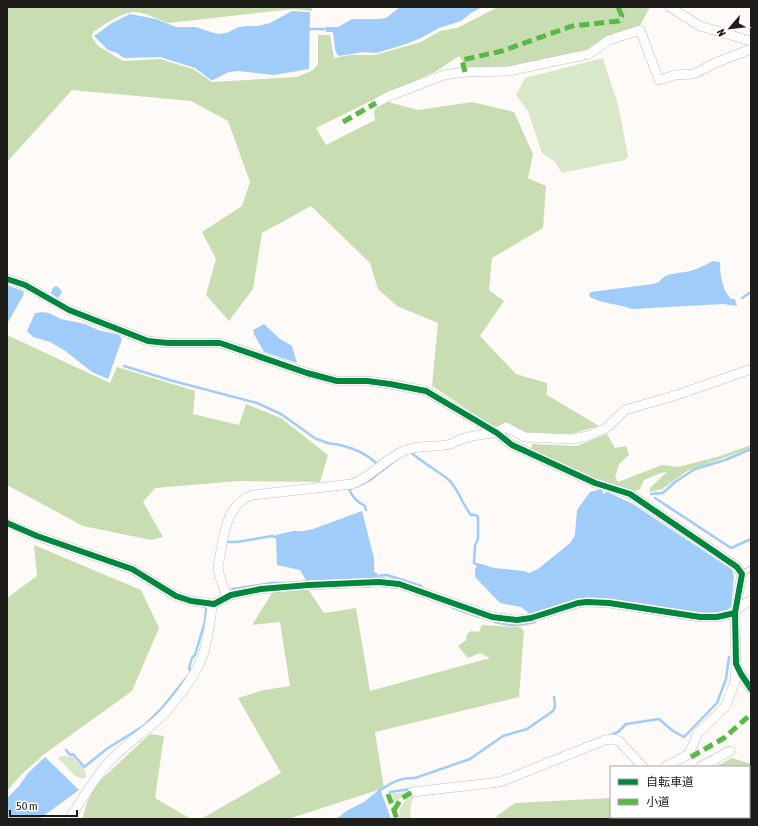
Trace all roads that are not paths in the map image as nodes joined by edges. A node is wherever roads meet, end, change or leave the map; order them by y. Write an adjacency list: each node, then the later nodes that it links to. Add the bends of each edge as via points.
1 (670, 7): 2 (street, via 700,26)
2 (751, 41)
3 (751, 49): 4 (street, via 694,74 675,75 659,80 640,30 608,40 589,54 508,71 444,75)
4 (376, 103)
5 (7, 279): 7 (street, via 25,285 69,310 148,341 220,343 337,381 367,381 426,391)
6 (751, 369): 7 (street, via 625,410 606,428 588,436 572,439 525,437 506,427)
7 (496, 433): 10 (street, via 518,448 595,483 630,494 737,567); 11 (street, via 465,438 451,444 407,449 361,481 352,484 246,497 228,519 218,566)
8 (7, 523): 13 (street, via 132,569 176,596 191,602)
9 (751, 568): 10 (lane)
10 (742, 574): 14 (street)
11 (227, 596): 13 (street); 14 (street, via 261,589 379,582 399,584 504,620 531,618 587,602 700,617 717,618)
12 (751, 600): 14 (street)
13 (214, 604): 24 (street, via 202,656 194,674 167,710 110,760 92,782)
14 (735, 612): 15 (street)
15 (736, 664): 16 (street); 18 (street, via 734,682 725,707 698,733)
16 (751, 689)
17 (730, 751): 22 (street)
18 (689, 754): 20 (street); 21 (street)
19 (642, 766): 23 (street, via 619,741 613,739 500,782)
20 (667, 766)
21 (698, 766)
22 (701, 766)
23 (412, 792)
24 (69, 819)

